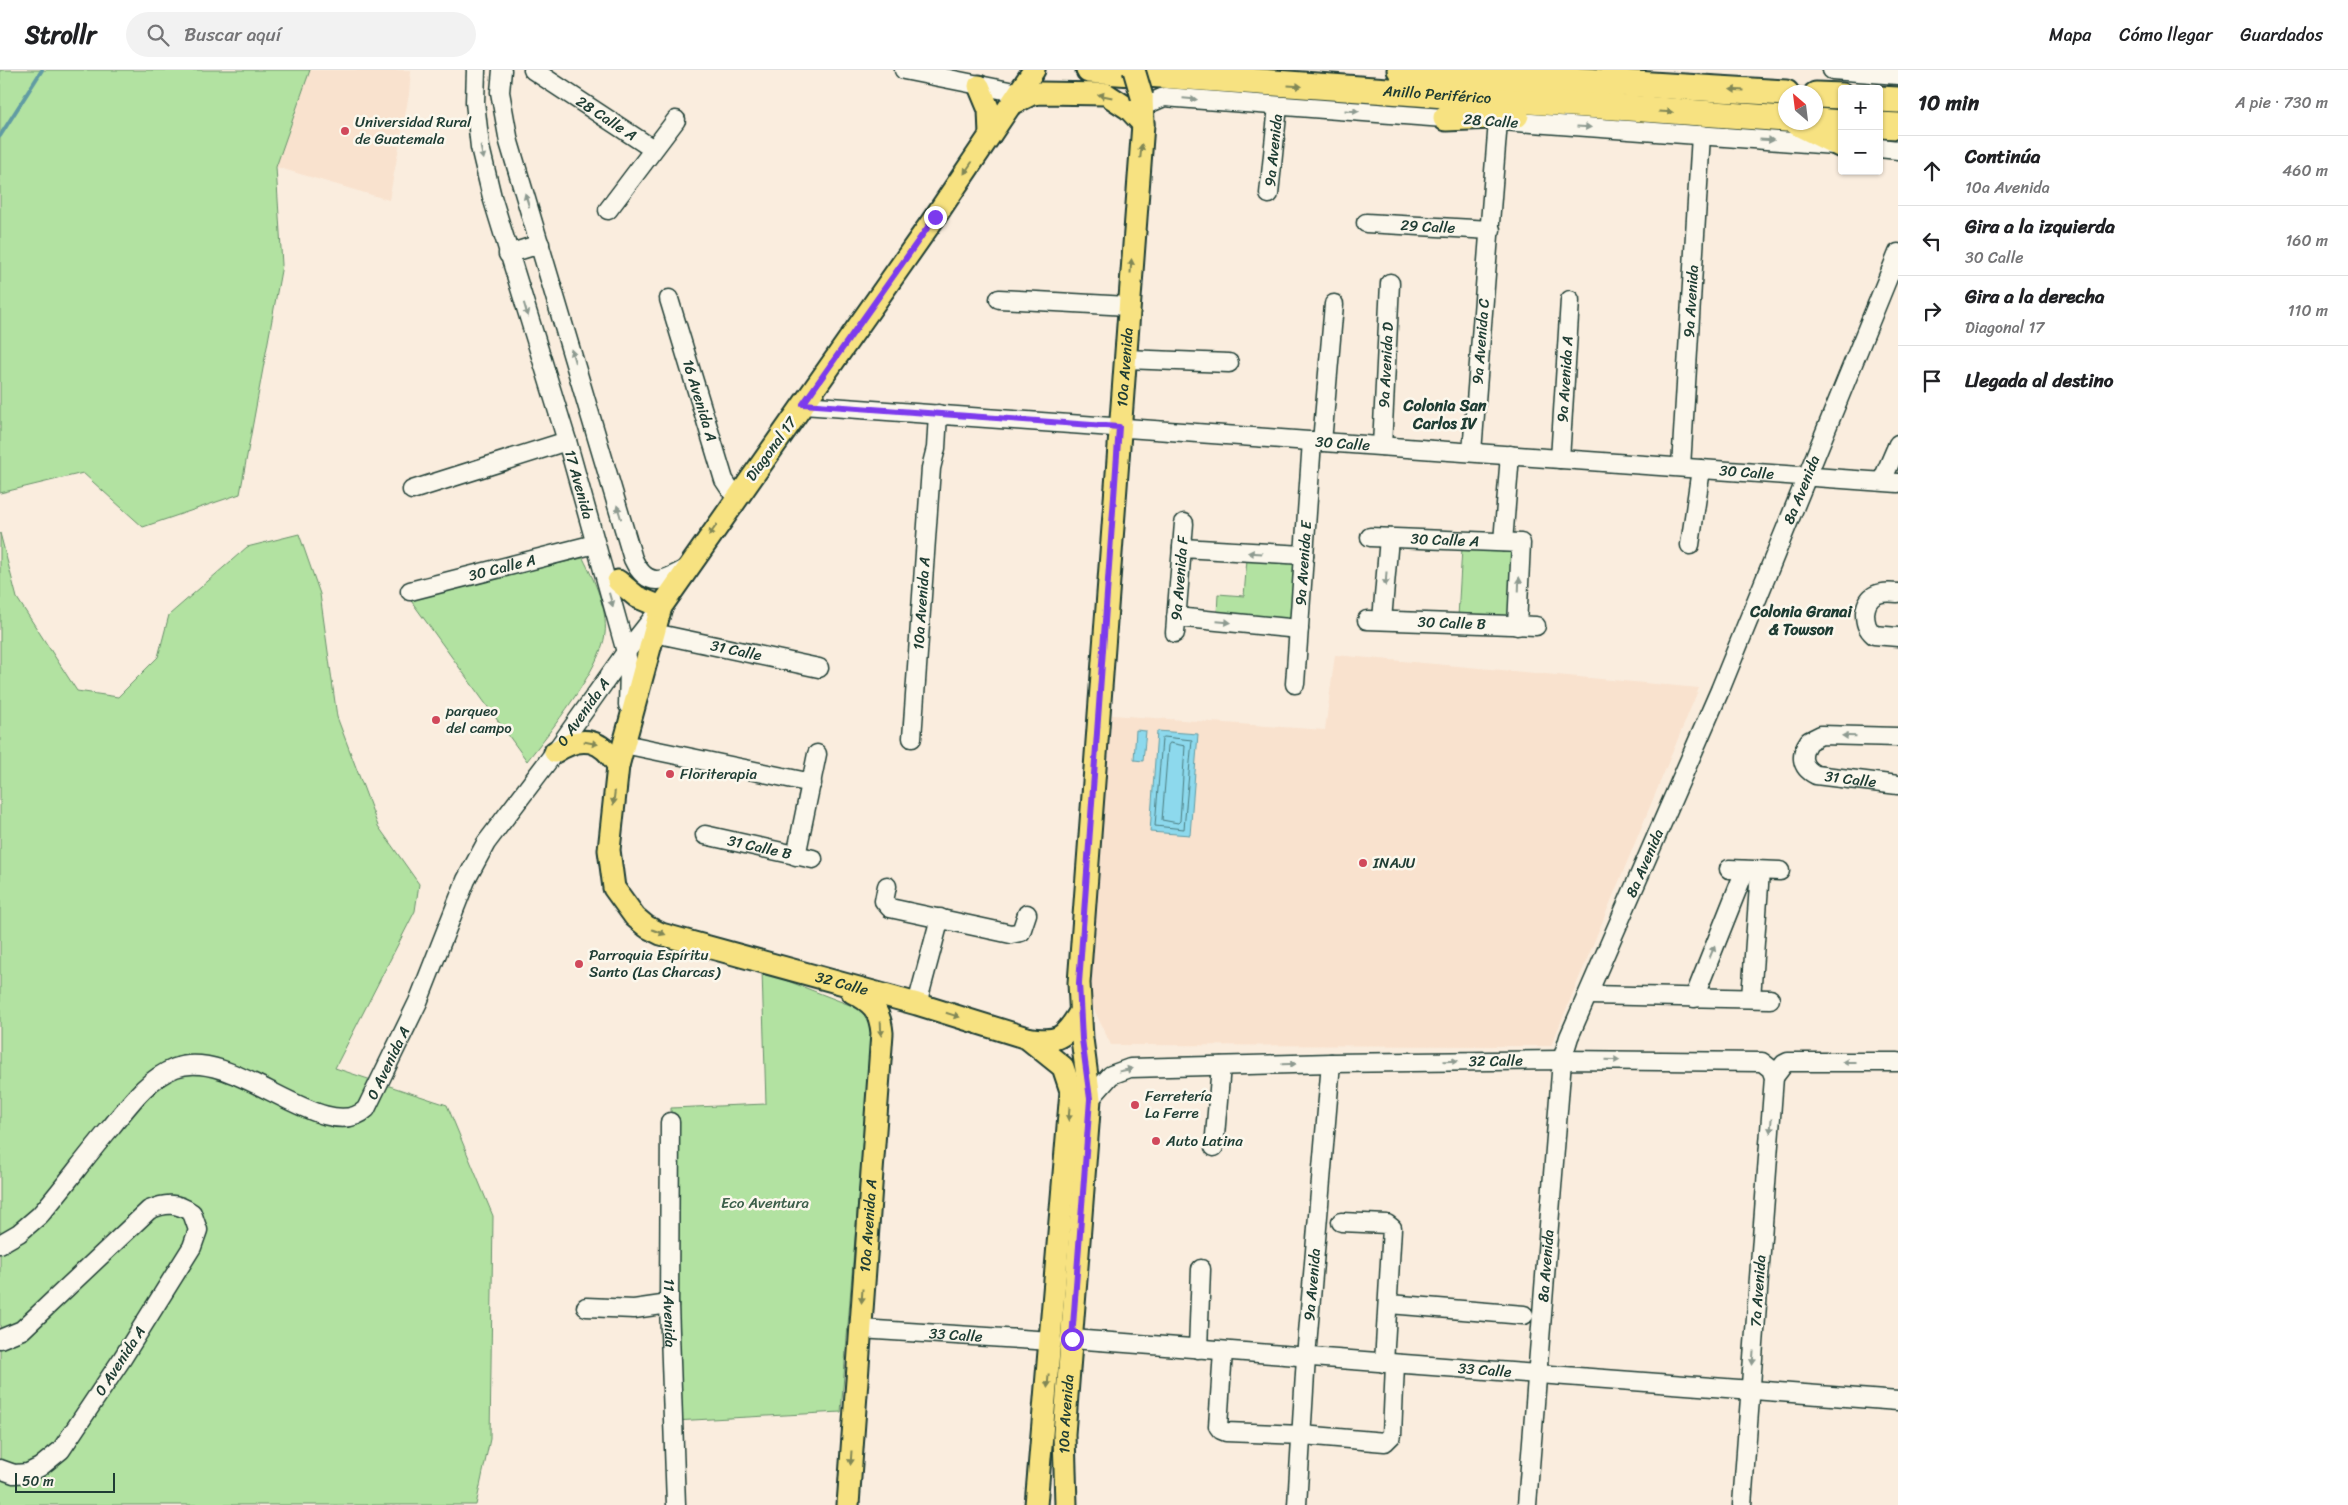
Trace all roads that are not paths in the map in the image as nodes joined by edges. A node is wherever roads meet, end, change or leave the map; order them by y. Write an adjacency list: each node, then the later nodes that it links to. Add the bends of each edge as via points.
1 (476, 70): 44 (street, 17 Avenida, one-way to 44, via 475,102 480,147)
2 (502, 70): 42 (street, 17 Avenida, one-way to 2, via 509,142 500,92)
3 (533, 70): 36 (street, 28 Calle A)
4 (904, 70): 12 (street)
5 (1089, 70): 21 (highway, Anillo Periférico, one-way to 21)
6 (1134, 70): 20 (main road, bridge)
7 (1400, 70): 11 (highway, Anillo Periférico)
8 (1532, 70): 11 (highway)
9 (1832, 70): 10 (street)
10 (1898, 75)
11 (1506, 76): 14 (highway, Anillo Periférico, one-way to 11)
12 (979, 86): 13 (street); 31 (main road, via 989,110)
13 (1022, 88): 20 (main road, one-way to 13, via 1129,109 1106,94 1032,94); 31 (main road, Diagonal 17)
14 (1778, 93)
15 (1823, 95): 16 (highway)
16 (1838, 96)
17 (1883, 99): 18 (highway)
18 (1898, 100)
19 (1278, 106): 20 (street, 28 Calle, one-way to 19, via 1164,97); 22 (street, 28 Calle, one-way to 22); 38 (street, 9a Avenida)
20 (1143, 109): 50 (main road, 10a Avenida, one-way to 20)
21 (1628, 109): 22 (highway); 23 (highway, Anillo Periférico, one-way to 23)
22 (1446, 118): 25 (street, 28 Calle)
23 (1778, 118)
24 (676, 120): 36 (street)
25 (1498, 121): 32 (street, 28 Calle, one-way to 32); 41 (street)
26 (1823, 122): 27 (highway)
27 (1838, 123)
28 (1883, 125): 29 (highway)
29 (1898, 126)
30 (1812, 130): 33 (highway)
31 (990, 135): 53 (main road, Diagonal 17, one-way to 53)
32 (1701, 135): 34 (street, 28 Calle, one-way to 34); 63 (street, 9a Avenida)
33 (1838, 143)
34 (1838, 145)
35 (1883, 148): 37 (street)
36 (653, 150): 39 (street)
37 (1898, 150)
38 (1269, 194)
39 (608, 210)
40 (1366, 223): 41 (street, 29 Calle)
41 (1490, 230): 60 (street, 9a Avenida C)
42 (540, 244): 44 (street); 77 (street, 17 Avenida, one-way to 42)
43 (1898, 253): 65 (street, 8a Avenida)
44 (508, 254): 56 (street, 17 Avenida, one-way to 56)
45 (1390, 283): 59 (street, 9a Avenida D)
46 (998, 298): 50 (street)
47 (669, 299): 68 (street, 16 Avenida A, via 726,486)
48 (1570, 300): 62 (street, 9a Avenida A)
49 (1334, 304): 57 (street, 9a Avenida E)
50 (1128, 306): 51 (main road, 10a Avenida)
51 (1124, 359): 52 (street); 55 (main road, 10a Avenida)
52 (1229, 364)
53 (803, 404): 54 (street, 30 Calle); 68 (main road, Diagonal 17)
54 (933, 413): 55 (street, 30 Calle); 94 (street, 10a Avenida A, via 925,447 931,468)
55 (1119, 427): 57 (street, 30 Calle); 113 (main road, 10a Avenida, via 1079,983)
56 (566, 441): 67 (street); 73 (street, 17 Avenida)
57 (1317, 442): 59 (street, 30 Calle); 76 (street, 9a Avenida E)
58 (1898, 444): 66 (street, 30 Calle)
59 (1382, 446): 60 (street, 30 Calle)
60 (1472, 452): 61 (street, 30 Calle)
61 (1510, 455): 62 (street, 30 Calle); 72 (street)
62 (1560, 459): 63 (street, 30 Calle)
63 (1681, 467): 64 (street, 30 Calle)
64 (1701, 469): 65 (street, 30 Calle); 74 (street)
65 (1808, 477): 66 (street, 30 Calle); 108 (street, 8a Avenida)
66 (1890, 482)
67 (412, 490)
68 (736, 498): 79 (main road, Diagonal 17, one-way to 79)
69 (1184, 523): 75 (street, 9a Avenida F)
70 (1370, 537): 71 (street, 30 Calle A)
71 (1389, 538): 72 (street, 30 Calle A); 84 (street, 30 Calle B, one-way to 84, via 1375,620)
72 (1512, 543): 84 (street, one-way to 72)
73 (594, 544): 78 (street, 17 Avenida); 81 (street, 30 Calle A)
74 (1690, 545)
75 (1182, 548): 76 (street, one-way to 75); 86 (street, 9a Avenida F, one-way to 86, via 1175,625)
76 (1304, 555): 86 (street, 9a Avenida E)
77 (634, 558): 79 (street, 17 Avenida, via 647,578 658,581); 80 (street, via 631,574)
78 (601, 566): 80 (street); 89 (street, 17 Avenida, one-way to 89)
79 (687, 568): 83 (main road, Diagonal 17)
80 (618, 581): 83 (main road, via 637,597)
81 (410, 591)
82 (1898, 593): 88 (street, via 1885,592 1871,597 1866,605 1865,620 1874,635)
83 (662, 607): 87 (main road, Diagonal 17); 89 (street, Diagonal 17)
84 (1517, 626): 85 (street, 30 Calle B)
85 (1536, 626)
86 (1299, 629): 91 (street, 9a Avenida E)
87 (654, 633): 90 (street, 31 Calle); 93 (main road, Diagonal 17)
88 (1898, 637)
89 (626, 652): 93 (street, 17 Avenida, via 629,669); 95 (street, 0 Avenida A)
90 (819, 668)
91 (1295, 684)
92 (1898, 737): 99 (street, 31 Calle, one-way to 99, via 1821,735 1809,740 1802,758 1806,768 1816,775)
93 (625, 738): 97 (main road, 17 Avenida); 98 (street)
94 (912, 738)
95 (556, 752): 97 (main road, one-way to 97, via 568,745 588,741 604,747); 124 (street, 0 Avenida A, via 475,862 418,1002 370,1102 361,1114 346,1119 324,1116 227,1071 200,1064 177,1067 146,1086 40,1215)
96 (817, 754): 98 (street)
97 (618, 766): 104 (main road, 17 Avenida, one-way to 104, via 609,850 614,888)
98 (812, 783): 100 (street, 31 Calle B, via 805,857)
99 (1898, 785)
100 (706, 835)
101 (1745, 870): 102 (street); 109 (street, one-way to 101); 110 (street)
102 (1780, 871)
103 (887, 886): 106 (street, via 884,902 890,908)
104 (622, 902): 107 (main road, 32 Calle, one-way to 107, via 647,927 661,934)
105 (1027, 914): 106 (street, via 1024,927 1016,934)
106 (940, 918): 112 (street)
107 (822, 978): 112 (main road, 32 Calle); 130 (main road, 10a Avenida A, one-way to 130, via 872,1004 881,1021)
108 (1589, 995): 109 (street); 115 (street, 8a Avenida)
109 (1694, 998): 110 (street)
110 (1751, 998): 111 (street)
111 (1770, 999)
112 (916, 1004): 114 (main road, 32 Calle, one-way to 114)
113 (1080, 1012): 114 (main road, via 1066,1034 1059,1038 1049,1042); 120 (main road, 10a Avenida)
114 (1027, 1038): 132 (main road, 32 Calle, one-way to 132, via 1063,1067 1071,1091 1056,1278 1064,1333)
115 (1562, 1060): 117 (street, 32 Calle, one-way to 115); 119 (street, 32 Calle, one-way to 119, via 1762,1062); 137 (street, 8a Avenida)
116 (1898, 1062): 119 (street, one-way to 119, via 1788,1062)
117 (1331, 1063): 118 (street, 32 Calle, one-way to 117); 135 (street, 9a Avenida)
118 (1221, 1066): 120 (street, 32 Calle, one-way to 118, via 1104,1081 1130,1068); 122 (street)
119 (1774, 1078): 138 (street, 7a Avenida, one-way to 138)
120 (1090, 1099): 132 (main road, 10a Avenida)
121 (670, 1122): 126 (street, 11 Avenida)
122 (1214, 1147)
123 (1341, 1222): 127 (street, via 1387,1224 1392,1228)
124 (0, 1244)
125 (1201, 1269): 133 (street)
126 (669, 1304): 128 (street, via 634,1309); 143 (street, 11 Avenida)
127 (1389, 1304): 129 (street); 136 (street)
128 (586, 1307)
129 (1524, 1315)
130 (860, 1329): 132 (street, 33 Calle); 144 (main road, 10a Avenida A, one-way to 144)
131 (0, 1339): 142 (street, 0 Avenida A, via 22,1330 149,1210 176,1204 192,1213 198,1230 192,1247 61,1450 28,1474)
132 (1062, 1340): 133 (street, 33 Calle); 140 (main road, 10a Avenida); 145 (main road, 10a Avenida, one-way to 145)
133 (1198, 1349): 134 (street, 33 Calle)
134 (1224, 1351): 135 (street, 33 Calle); 141 (street, via 1218,1426 1221,1430)
135 (1306, 1357): 136 (street, 33 Calle); 141 (street, 9a Avenida)
136 (1390, 1363): 137 (street, 33 Calle); 141 (street, via 1392,1434 1389,1439 1385,1442)
137 (1536, 1374): 138 (street, 33 Calle); 149 (street, 8a Avenida)
138 (1751, 1390): 139 (street, 33 Calle); 150 (street, 7a Avenida)
139 (1898, 1402)
140 (1064, 1434): 146 (main road); 147 (main road, 10a Avenida)
141 (1302, 1435): 148 (street, 9a Avenida)
142 (0, 1469)
143 (676, 1505)
144 (848, 1505)
145 (1036, 1505)
146 (1052, 1505)
147 (1066, 1505)
148 (1297, 1505)
149 (1527, 1505)
150 (1742, 1505)

